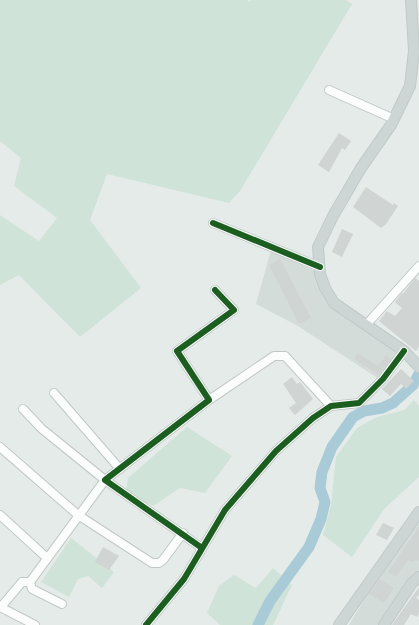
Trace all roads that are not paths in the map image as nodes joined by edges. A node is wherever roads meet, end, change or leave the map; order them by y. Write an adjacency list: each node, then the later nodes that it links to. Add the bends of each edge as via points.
1 (411, 0): 2 (main road)
2 (415, 20): 4 (main road, via 410,86)
3 (329, 90): 4 (street)
4 (394, 119): 7 (main road, via 333,216 318,247)
5 (213, 222): 7 (street)
6 (419, 266): 9 (street)
7 (320, 267): 9 (main road, via 325,288 334,302)
8 (215, 290): 13 (street, via 234,310 177,351)
9 (366, 325): 10 (main road)
10 (407, 354): 11 (main road); 14 (street, via 359,403)
11 (419, 367)
12 (54, 393): 17 (street)
13 (209, 400): 14 (street, via 274,356 285,356); 17 (street)
14 (331, 406): 23 (street, via 313,418 276,451 225,510)
15 (23, 409): 18 (street, via 42,429)
16 (0, 447): 21 (street)
17 (120, 468): 18 (street)
18 (105, 480): 21 (street); 22 (street)
19 (419, 512): 31 (main road)
20 (0, 514): 24 (street)
21 (78, 515): 22 (street, via 156,564 163,560); 24 (street)
22 (183, 533): 23 (street)
23 (202, 548): 30 (street, via 184,579)
24 (47, 558): 26 (street)
25 (419, 577): 32 (main road, via 412,583)
26 (30, 582): 27 (street, via 32,589); 28 (street, via 22,582)
27 (62, 604)
28 (1, 607): 29 (street)
29 (34, 625)
30 (146, 625)
31 (339, 625)
32 (384, 625)

